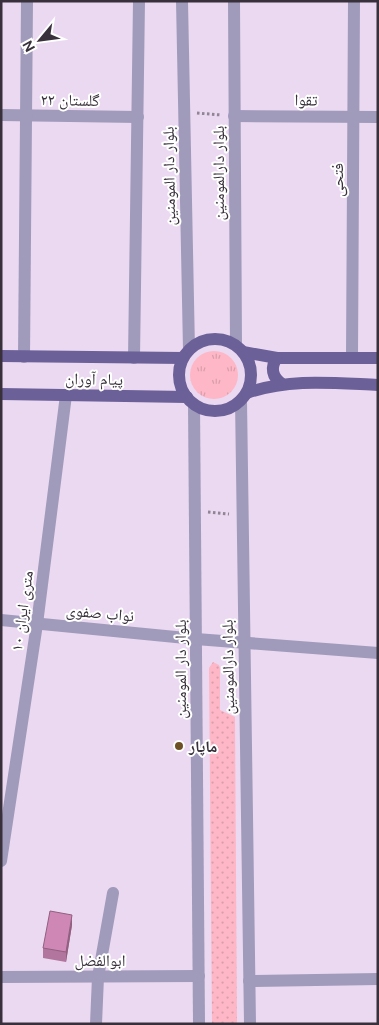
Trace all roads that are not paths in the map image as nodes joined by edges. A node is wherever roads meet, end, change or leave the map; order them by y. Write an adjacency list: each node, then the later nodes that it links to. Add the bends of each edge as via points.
1 (28, 1): 7 (street)
2 (139, 1): 9 (street)
3 (182, 1): 13 (street, بلوار دار المومنین)
4 (234, 1): 8 (street, بلوار دارالمومنین)
5 (354, 1): 10 (street, فتحی)
6 (1, 115): 7 (street, گلستان ۲۲)
7 (26, 116): 9 (street, گلستان ۲۲); 15 (street)
8 (234, 116): 10 (street, تقوا); 12 (street, بلوار دارالمومنین)
9 (138, 117): 16 (street)
10 (353, 117): 11 (street, تقوا); 18 (street, فتحی)
11 (378, 117)
12 (240, 349): 13 (main road, via 216,338 197,344); 17 (main road); 24 (main road, via 251,371 251,382)
13 (186, 354): 16 (main road, پیام آوران); 25 (main road, via 179,378)
14 (1, 356): 15 (main road, پیام آوران)
15 (24, 357): 16 (main road, پیام آوران)
16 (134, 358)
17 (277, 358): 18 (main road); 20 (main road, via 272,371)
18 (352, 358): 19 (main road)
19 (378, 358)
20 (282, 384): 21 (main road); 24 (main road, via 266,386)
21 (378, 385)
22 (1, 394): 23 (main road, پیام آوران)
23 (66, 395): 25 (main road, پیام آوران); 27 (street, ۱۰ متری ایران)
24 (244, 397): 25 (main road, via 233,406 214,411); 29 (street, بلوار دارالمومنین)
25 (190, 401): 28 (street, بلوار دار المومنین)
26 (1, 620): 27 (street, نواب صفوی)
27 (37, 624): 28 (street, نواب صفوی); 31 (street, ۱۰ متری ایران)
28 (196, 639): 29 (street, نواب صفوی); 34 (street, بلوار دار المومنین)
29 (244, 642): 30 (street); 37 (street, بلوار دارالمومنین)
30 (378, 653)
31 (1, 861)
32 (113, 893): 33 (street)
33 (98, 976): 34 (street, ابوالفضل); 35 (street, ابوالفضل); 38 (street)
34 (199, 976): 39 (street, بلوار دار المومنین)
35 (1, 977)
36 (378, 979): 37 (street)
37 (249, 981): 40 (street, بلوار دارالمومنین)
38 (96, 1024)
39 (199, 1024)
40 (250, 1024)

